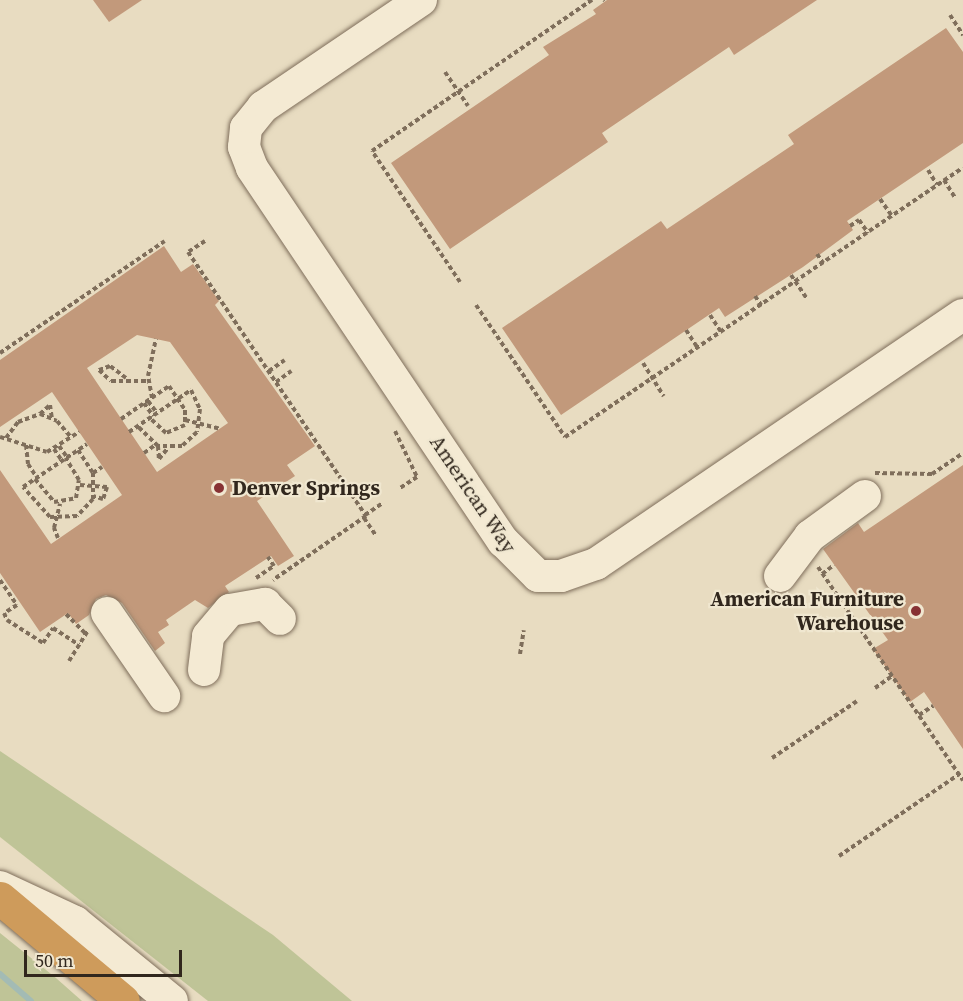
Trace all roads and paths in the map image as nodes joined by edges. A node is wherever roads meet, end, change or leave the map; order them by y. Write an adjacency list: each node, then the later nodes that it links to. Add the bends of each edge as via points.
1 (421, 0): 29 (street, American Way, via 263,107 243,138 252,168 503,541 538,576 561,576 596,564)
2 (592, 0): 6 (path)
3 (950, 15): 4 (path)
4 (963, 35)
5 (445, 72): 6 (path)
6 (458, 92): 7 (path); 22 (path, via 372,151)
7 (468, 106)
8 (963, 168): 10 (path)
9 (928, 170): 11 (path)
10 (944, 180): 11 (path); 13 (path)
11 (937, 185): 14 (path)
12 (880, 199): 14 (path)
13 (956, 199)
14 (892, 216): 16 (path)
15 (850, 226): 16 (path, via 859,220)
16 (868, 233): 20 (path)
17 (165, 241): 34 (path)
18 (205, 241): 38 (path, via 188,252)
19 (817, 254): 20 (path)
20 (823, 263): 23 (path)
21 (791, 275): 23 (path)
22 (460, 282)
23 (795, 282): 25 (path); 27 (path)
24 (755, 296): 27 (path)
25 (807, 299)
26 (476, 305): 40 (path, via 565,437)
27 (761, 305): 31 (path)
28 (710, 315): 31 (path)
29 (963, 315)
30 (686, 330): 33 (path)
31 (721, 332): 33 (path)
32 (156, 339): 41 (path)
33 (697, 347): 40 (path)
34 (0, 352)
35 (285, 360): 38 (path)
36 (643, 363): 40 (path)
37 (291, 370): 42 (path)
38 (268, 371): 42 (path)
39 (126, 378): 39 (path, via 110,366 99,370 111,381); 41 (path)
40 (652, 378): 43 (path)
41 (149, 381): 45 (path)
42 (276, 382): 79 (path)
43 (664, 396)
44 (178, 399): 45 (path, via 169,386); 47 (path); 50 (path); 51 (path, via 191,390)
45 (148, 401): 47 (path); 49 (path)
46 (40, 414): 48 (path); 48 (path, via 50,405); 59 (path, via 18,422)
47 (153, 416): 50 (path, via 166,433 180,429); 53 (path)
48 (52, 419): 58 (path)
49 (121, 419)
50 (185, 420): 51 (path)
51 (201, 422): 54 (path); 64 (path, via 188,443)
52 (392, 424): 75 (path, via 417,477)
53 (138, 427): 56 (path); 62 (path)
54 (220, 429)
55 (79, 432): 58 (path)
56 (129, 432)
57 (0, 437): 59 (path)
58 (71, 437): 63 (path)
59 (6, 438): 61 (path)
60 (87, 444): 65 (path)
61 (26, 445): 63 (path); 71 (path, via 28,464)
62 (156, 445): 64 (path); 64 (path, via 159,459); 66 (path)
63 (57, 448): 68 (path)
64 (168, 448)
65 (78, 450): 68 (path); 70 (path)
66 (144, 453)
67 (963, 453): 74 (path, via 932,474 877,471)
68 (65, 459): 71 (path); 73 (path)
69 (102, 467): 70 (path)
70 (93, 473): 72 (path)
71 (36, 478): 78 (path); 80 (path, via 23,487 44,514)
72 (94, 484): 73 (path); 76 (path); 76 (path, via 108,490 103,499)
73 (80, 485): 78 (path, via 76,498)
74 (867, 486): 85 (street, via 810,536)
75 (400, 488)
76 (93, 496): 80 (path, via 77,516)
77 (382, 503): 79 (path)
78 (60, 504): 80 (path)
79 (365, 516): 81 (path); 83 (path, via 262,587 256,578 274,566)
80 (56, 518): 82 (path)
81 (376, 536)
82 (58, 538)
83 (268, 557)
84 (834, 565): 86 (path)
85 (794, 572): 86 (path, via 815,563)
86 (822, 574): 95 (path)
87 (0, 580): 92 (path, via 17,605 4,613 7,620 43,643 53,628)
88 (66, 614): 90 (path)
89 (280, 619): 94 (street, via 256,603 223,615 204,645)
90 (96, 623): 97 (street)
91 (524, 630): 93 (path)
92 (79, 645)
93 (520, 654)
94 (204, 670)
95 (892, 676): 96 (path); 100 (path)
96 (875, 688)
97 (164, 696)
98 (857, 700): 101 (path)
99 (933, 706): 100 (path)
100 (919, 715): 102 (path)
101 (772, 758)
102 (959, 774): 103 (path); 104 (path)
103 (963, 779)
104 (839, 856)
105 (0, 887): 108 (street, via 75,922)
106 (0, 898): 107 (highway)
107 (123, 1001)
108 (172, 1001)

